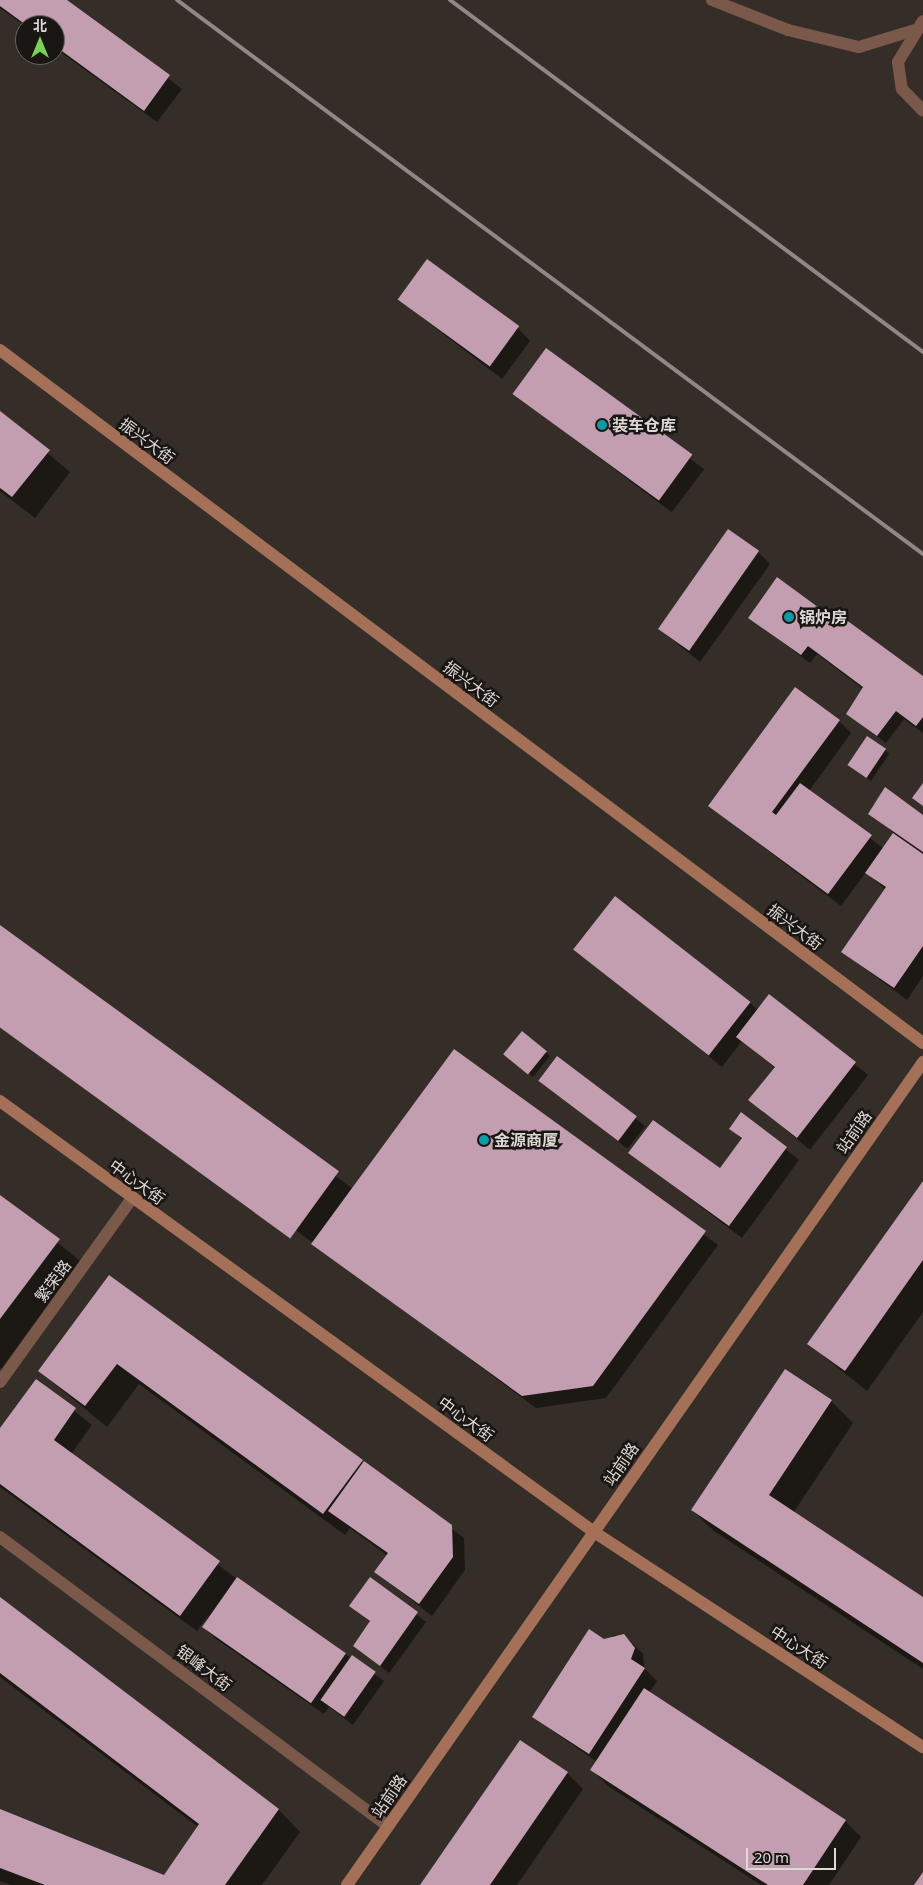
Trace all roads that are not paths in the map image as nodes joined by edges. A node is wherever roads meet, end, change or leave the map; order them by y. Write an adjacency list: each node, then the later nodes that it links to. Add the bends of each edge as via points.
1 (712, 0): 2 (street, via 788,30 858,47)
2 (920, 25): 3 (street, via 898,62 902,89)
3 (923, 111)
4 (0, 350): 5 (street, 振兴大街)
5 (923, 1043)
6 (923, 1062): 10 (street, 站前路)
7 (0, 1102): 8 (street, 中心大街)
8 (132, 1198): 9 (street, 繁荣路); 10 (street, 中心大街)
9 (0, 1382)
10 (594, 1532): 12 (street, 中心大街); 13 (street, 站前路)
11 (0, 1537): 13 (street, 银峰大街)
12 (923, 1747)
13 (388, 1826): 14 (street, 站前路)
14 (347, 1885)

